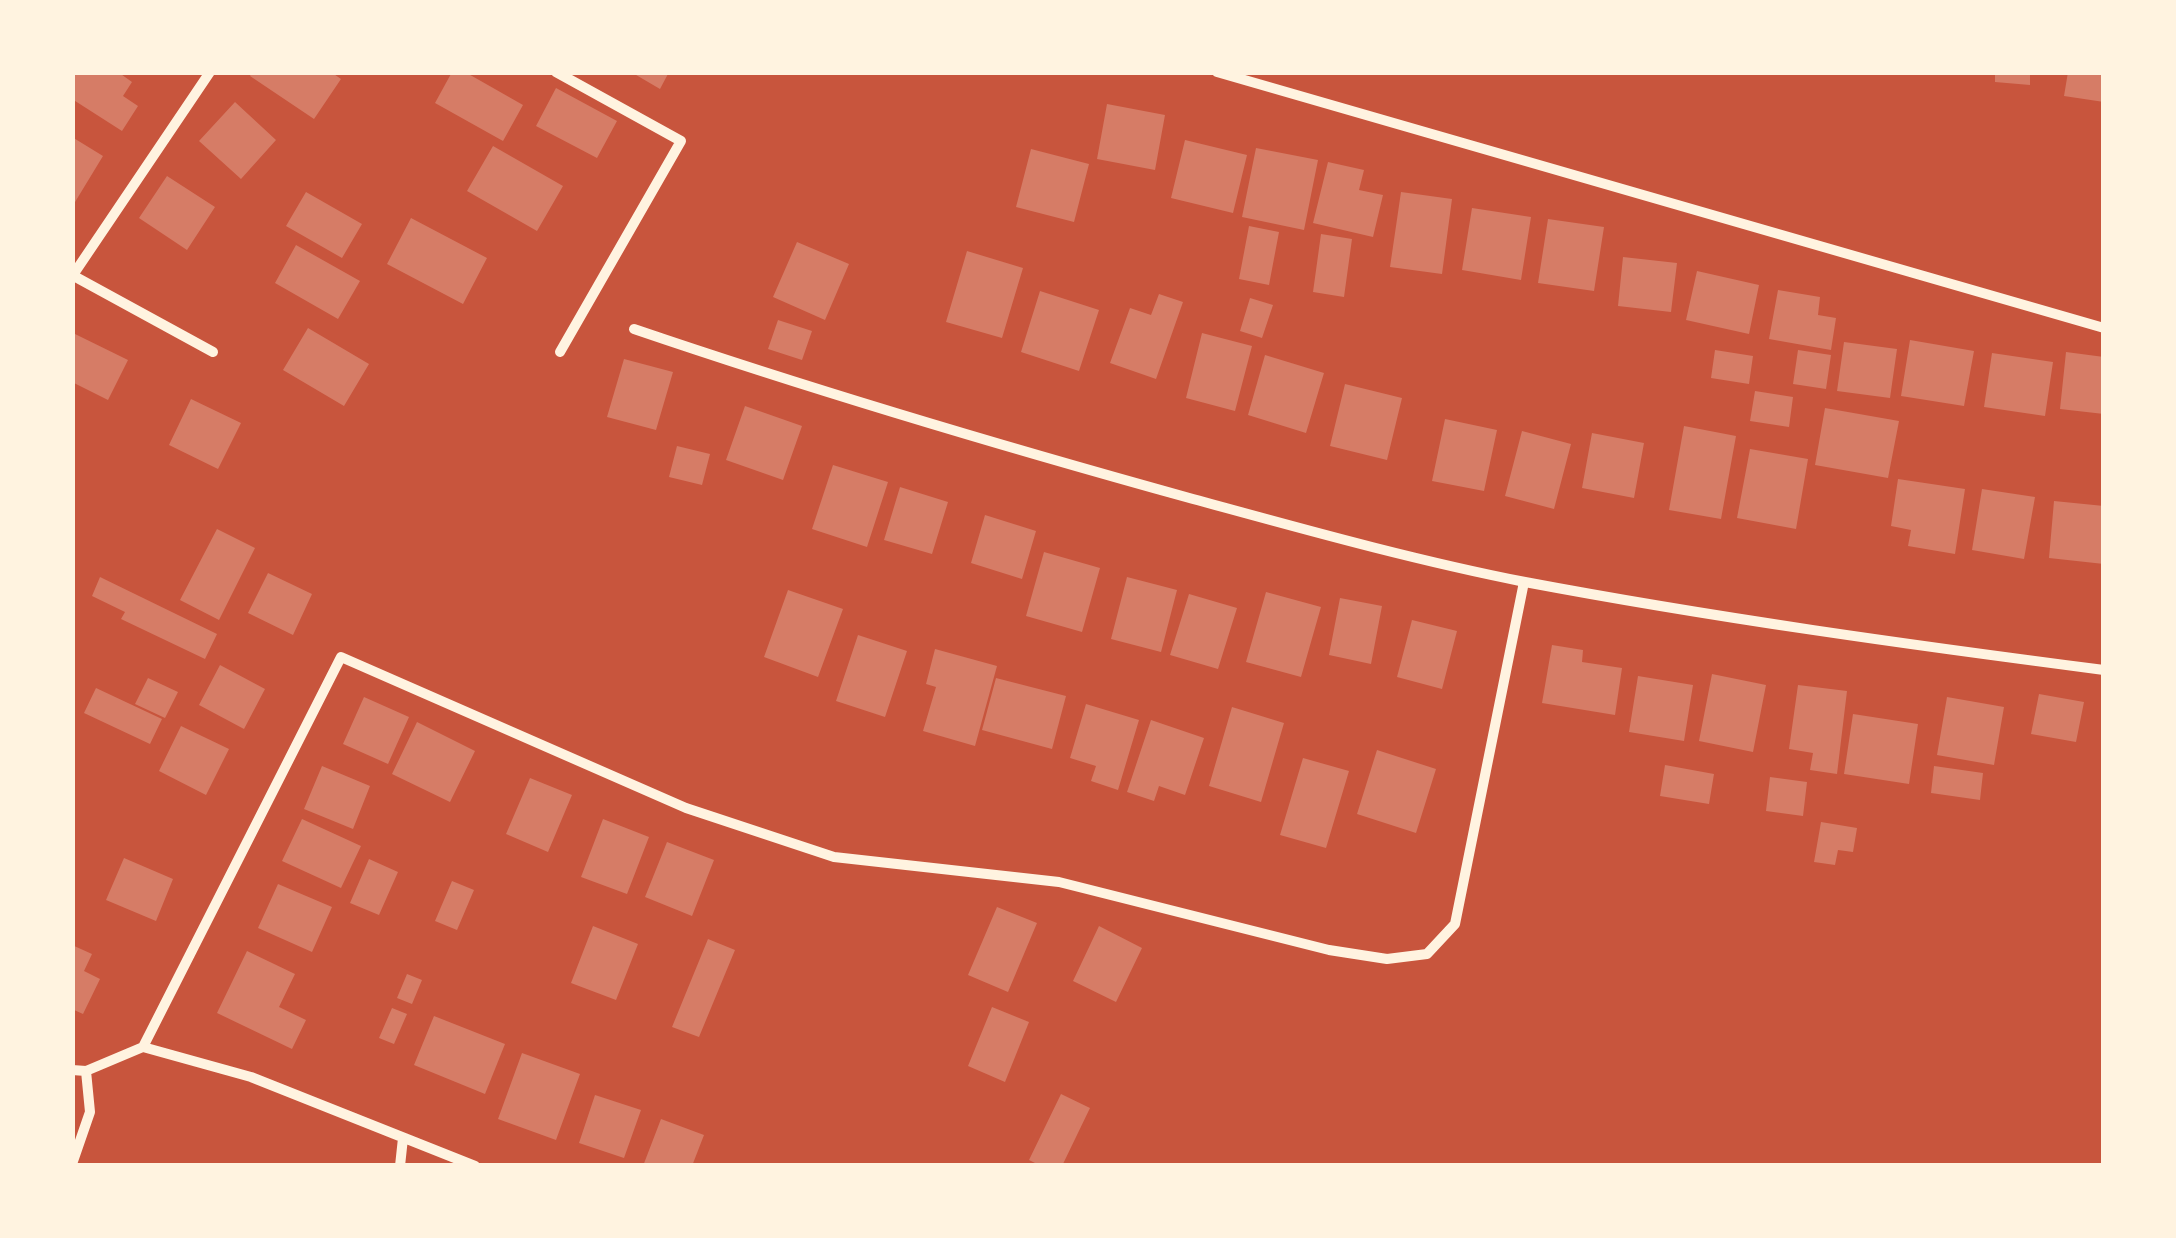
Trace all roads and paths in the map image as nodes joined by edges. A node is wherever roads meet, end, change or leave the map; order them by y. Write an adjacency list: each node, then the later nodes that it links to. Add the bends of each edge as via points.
1 (210, 72): 4 (street)
2 (556, 72): 8 (street, via 681,141)
3 (1217, 72): 5 (street)
4 (73, 275): 7 (street)
5 (2104, 328)
6 (634, 329): 9 (street, via 994,444)
7 (213, 352)
8 (560, 352)
9 (1524, 582): 10 (street); 11 (street, via 1454,924 1427,954 1388,960 1059,882 834,857 686,808 340,657)
10 (2104, 670)
11 (143, 1048): 13 (street); 14 (street, via 251,1077)
12 (72, 1070): 13 (street)
13 (86, 1070): 15 (street, via 90,1112)
14 (403, 1138): 16 (street); 17 (street)
15 (72, 1164)
16 (400, 1166)
17 (475, 1166)

